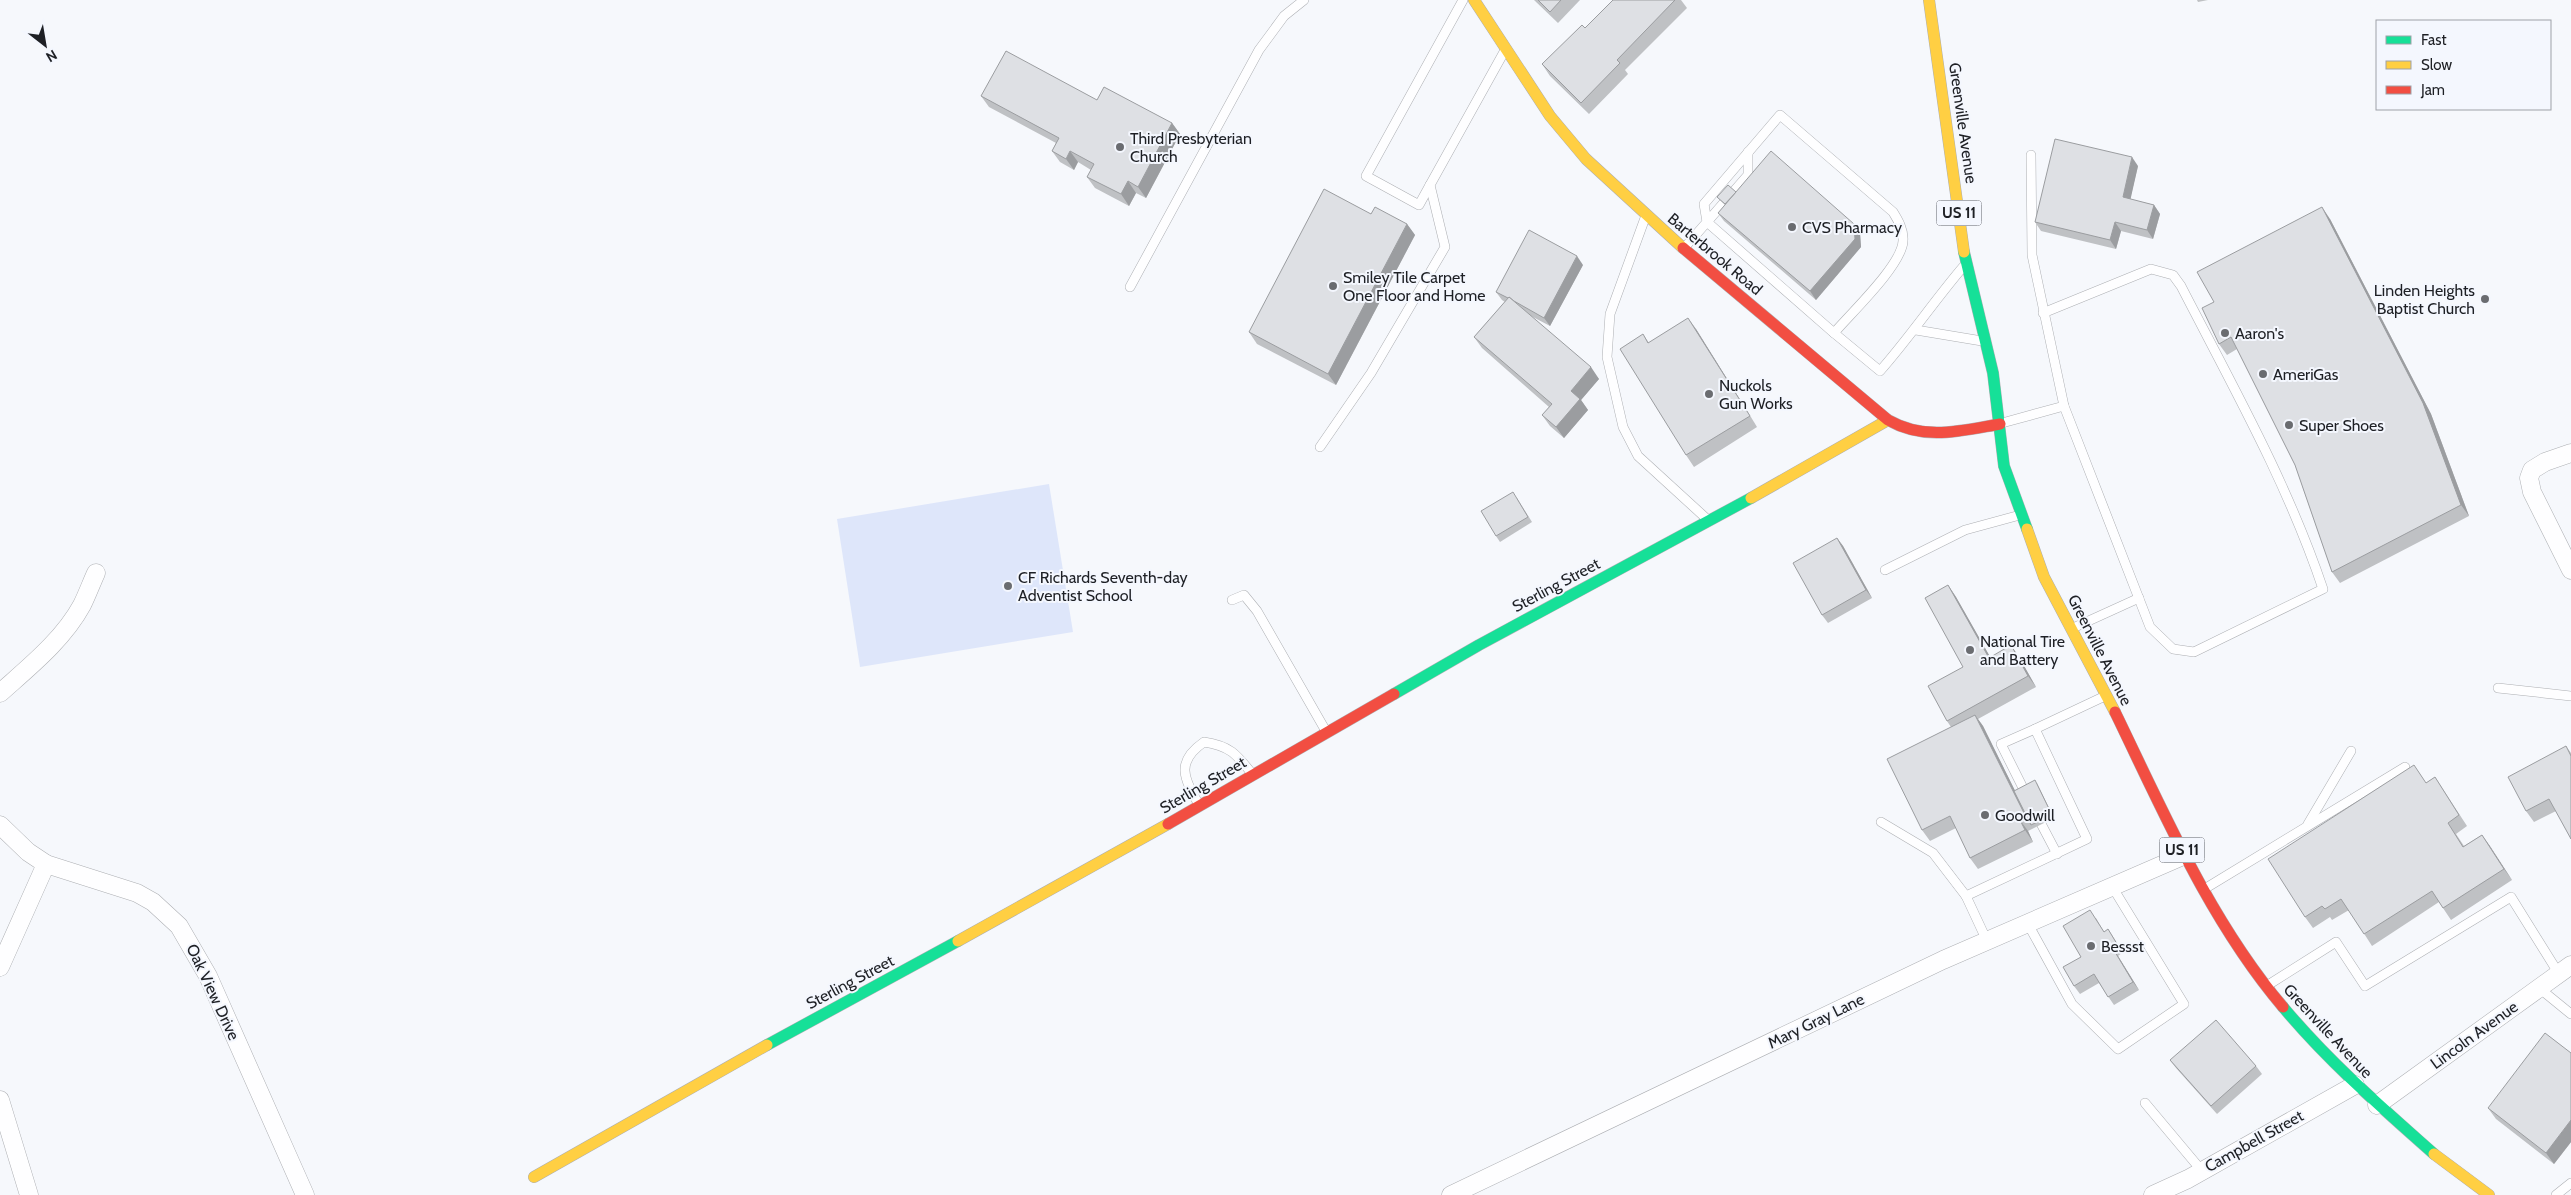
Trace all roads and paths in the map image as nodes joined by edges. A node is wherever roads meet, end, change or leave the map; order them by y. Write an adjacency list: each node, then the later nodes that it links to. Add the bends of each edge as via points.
1 (1304, 0): 13 (lane, via 1284,16 1259,50)
2 (1464, 0): 8 (lane, via 1366,176 1419,205)
3 (1474, 0): 5 (street, Barterbrook Road)
4 (1929, 0): 12 (street, Greenville Avenue / US 11)
5 (1506, 50): 8 (lane); 9 (street, Barterbrook Road, via 1563,134)
6 (1748, 152): 10 (lane, via 1748,175); 10 (lane, via 1704,204); 16 (lane, via 1780,115 1893,212 1900,224 1903,241 1895,263)
7 (2031, 156): 14 (lane, via 2032,255)
8 (1430, 185): 21 (lane, via 1445,247 1370,373)
9 (1646, 216): 11 (street, Barterbrook Road); 24 (lane, via 1610,314 1607,357 1622,427 1638,456)
10 (1708, 222): 11 (lane); 16 (lane)
11 (1683, 249): 19 (street, Barterbrook Road)
12 (1966, 264): 15 (lane, via 1934,302); 17 (street, Greenville Avenue / US 11)
13 (1130, 287)
14 (2043, 313): 18 (lane); 28 (lane, via 2151,269 2173,275 2286,489 2324,589 2194,652 2173,649 2150,627)
15 (1916, 330): 16 (lane, via 1880,371); 17 (lane)
16 (1834, 333)
17 (1985, 341): 20 (street, Greenville Avenue / US 11)
18 (2064, 406): 20 (lane); 28 (lane)
19 (1888, 420): 20 (street, Barterbrook Road, via 1908,432 1922,435); 24 (street, Sterling Street)
20 (2000, 424): 23 (street, Greenville Avenue / US 11, via 2004,466)
21 (1320, 447)
22 (2571, 454): 26 (street, via 2545,462 2532,470 2528,478)
23 (2020, 515): 25 (lane, via 1965,530); 30 (street, Greenville Avenue / US 11, via 2044,577)
24 (1710, 522): 36 (street, Sterling Street, via 1479,645)
25 (1884, 570)
26 (2571, 570)
27 (96, 574): 32 (street, via 70,624)
28 (2139, 598): 30 (lane)
29 (1232, 600): 36 (lane, via 1244,595 1257,611)
30 (2072, 629): 33 (street, Greenville Avenue / US 11)
31 (2498, 688): 34 (lane)
32 (0, 693)
33 (2106, 695): 35 (lane); 45 (street, Greenville Avenue / US 11)
34 (2571, 696)
35 (2035, 729): 44 (lane, via 2087,839); 44 (lane, via 2001,744)
36 (1327, 733): 39 (street, Sterling Street)
37 (2351, 751): 43 (lane)
38 (2405, 767): 43 (lane)
39 (1254, 775): 40 (street, Sterling Street); 40 (lane, via 1234,752 1220,744 1204,742 1191,751 1185,764 1186,782)
40 (1200, 806): 62 (street, Sterling Street)
41 (1881, 822): 49 (lane, via 1933,853)
42 (0, 825): 46 (street, Oak View Drive)
43 (2307, 827): 48 (lane)
44 (2056, 854): 49 (lane)
45 (2185, 855): 47 (street, Mary Gray Lane); 48 (street, Greenville Avenue / US 11)
46 (46, 864): 52 (street); 65 (street, Oak View Drive, via 137,893 153,902 179,926 208,976)
47 (2113, 888): 50 (street, Mary Gray Lane); 50 (lane, via 2184,1004 2118,1048 2072,1004)
48 (2204, 890): 54 (street, Greenville Avenue / US 11)
49 (1966, 896): 51 (lane)
50 (2028, 924): 51 (street, Mary Gray Lane)
51 (1987, 941): 66 (street, Mary Gray Lane)
52 (0, 967)
53 (2565, 969): 54 (lane, via 2511,897 2365,986 2336,942); 55 (street, Lincoln Avenue)
54 (2266, 987): 57 (street, Greenville Avenue / US 11, via 2316,1046)
55 (2539, 988): 56 (lane); 60 (street, Lincoln Avenue)
56 (2571, 1014)
57 (2355, 1085): 60 (street, Greenville Avenue / US 11); 61 (street, Campbell Street)
58 (0, 1100): 64 (street)
59 (2144, 1103): 61 (lane)
60 (2377, 1105): 68 (street, Greenville Avenue / US 11, via 2473,1188)
61 (2202, 1171): 67 (street, Campbell Street)
62 (534, 1177)
63 (2571, 1182): 69 (lane)
64 (29, 1195)
65 (305, 1195)
66 (1451, 1195)
67 (2153, 1195)
68 (2489, 1195)
69 (2556, 1195)

